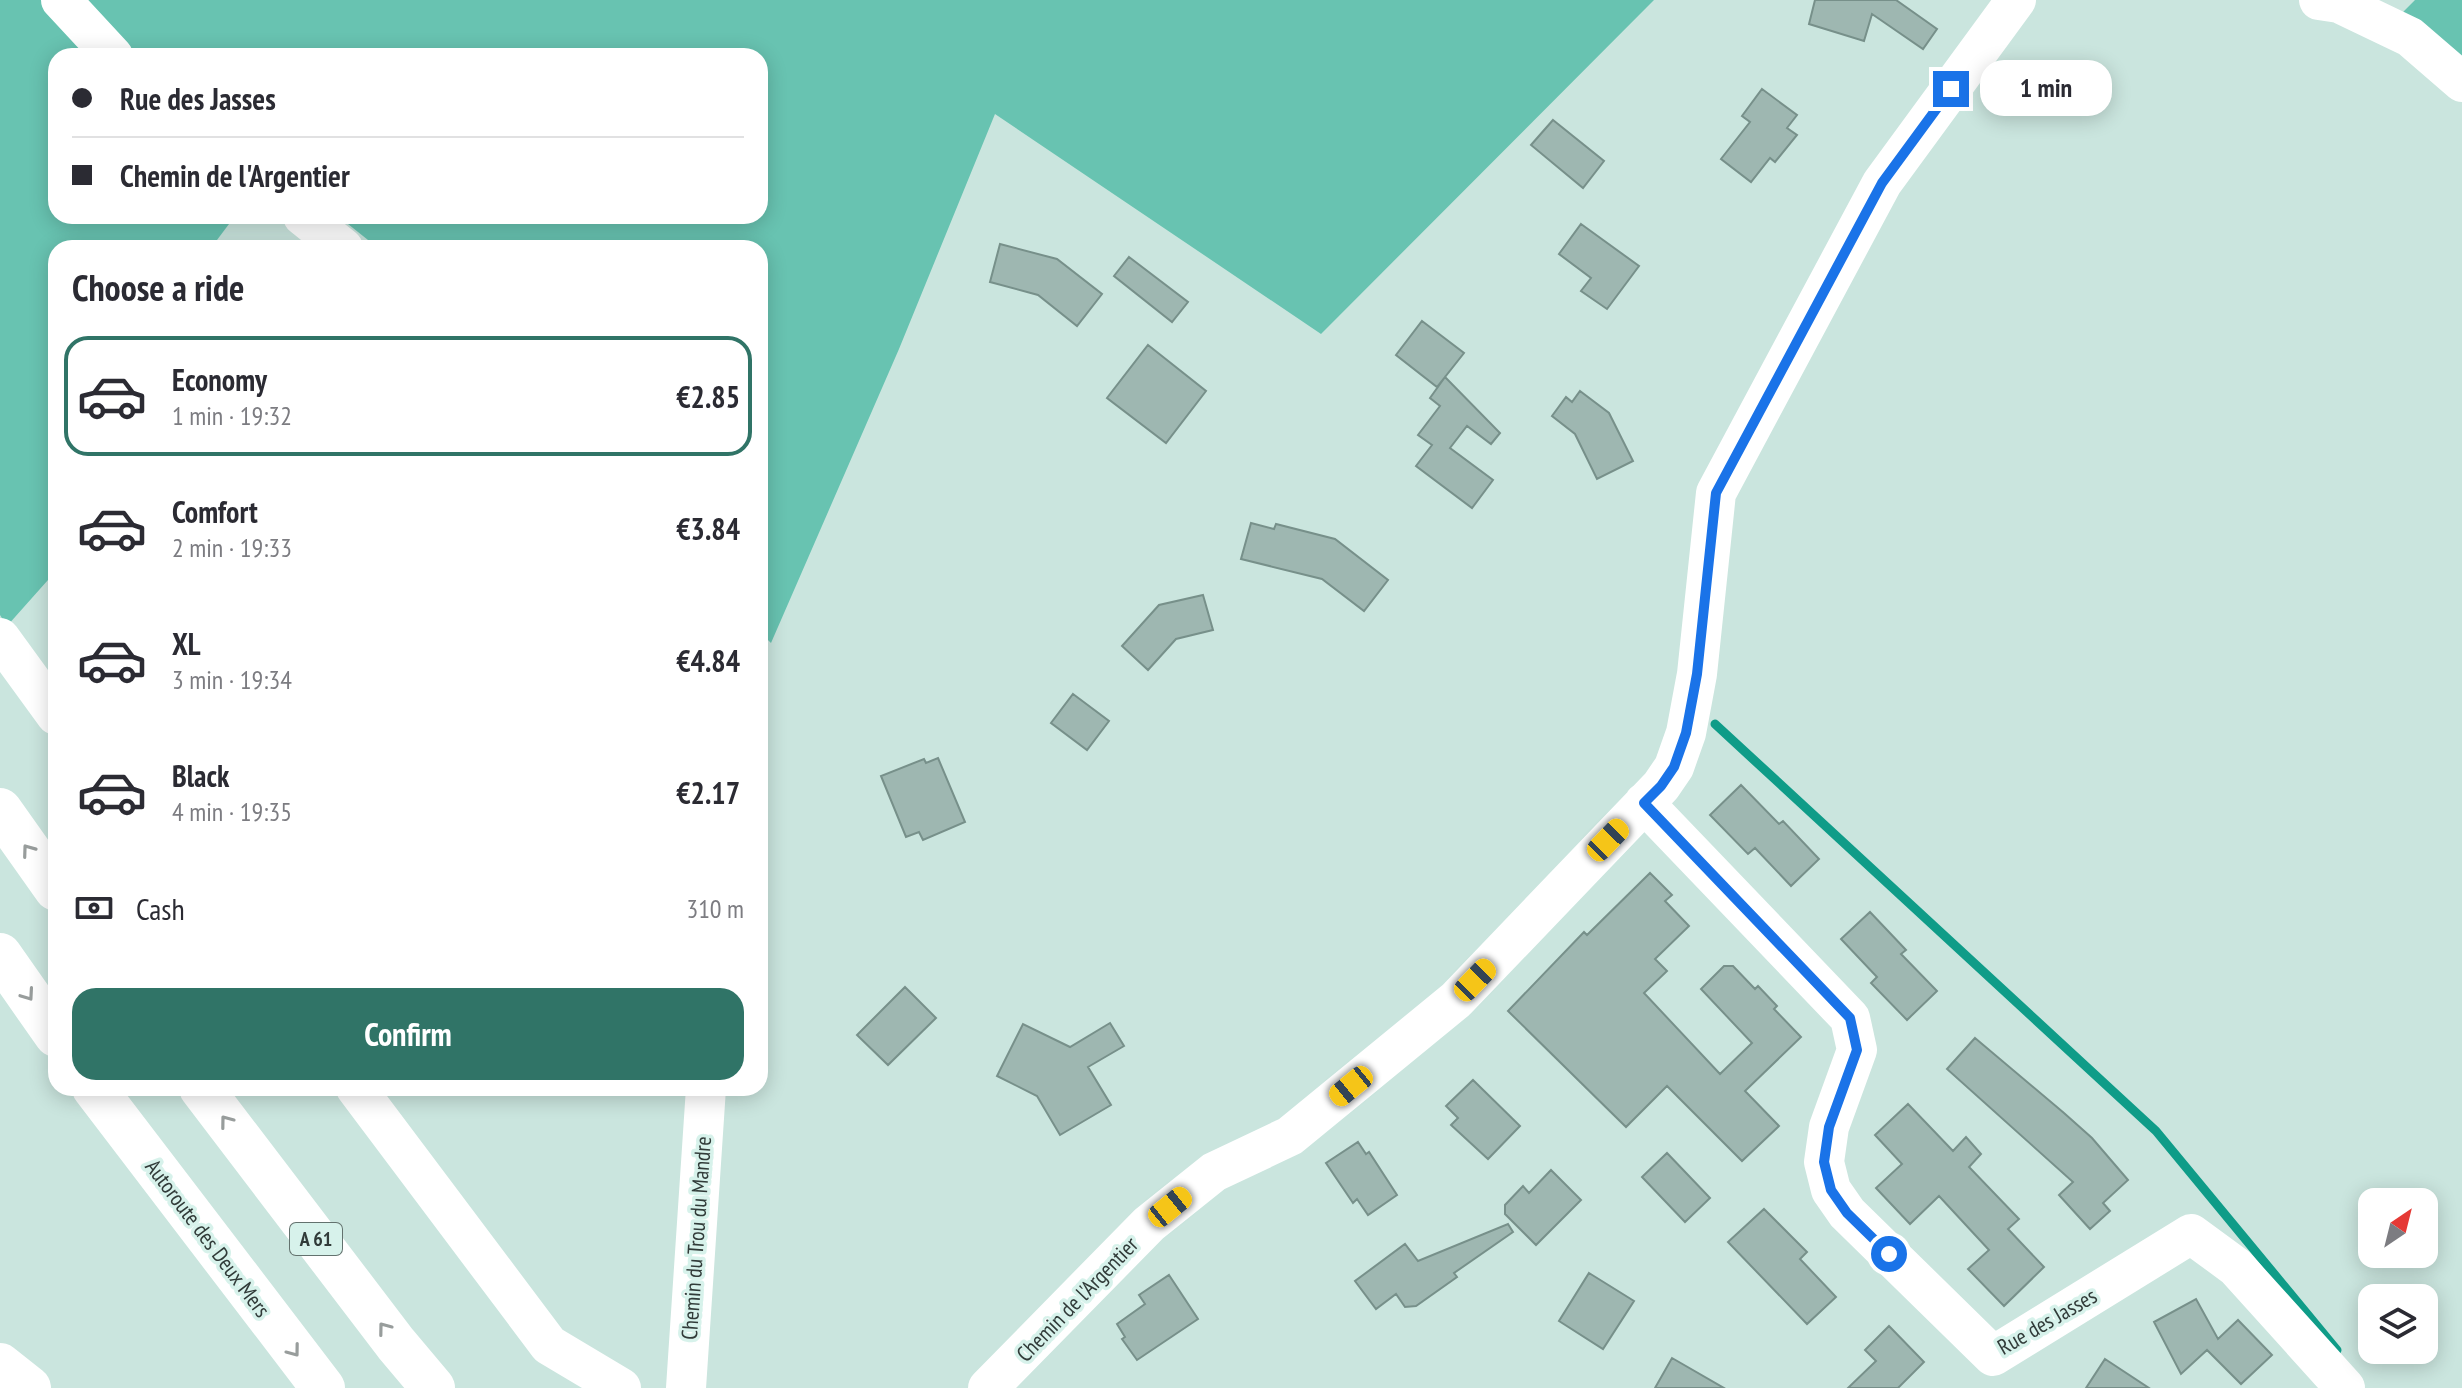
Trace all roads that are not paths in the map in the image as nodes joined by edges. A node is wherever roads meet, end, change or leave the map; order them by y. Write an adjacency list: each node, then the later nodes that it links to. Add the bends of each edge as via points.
1 (61, 0): 4 (street)
2 (2016, 0): 10 (street, Chemin de l'Argentier, via 1882,183 1716,493 1686,733 1674,767)
3 (2319, 0): 5 (street, via 2339,3 2410,37)
4 (106, 48)
5 (2462, 82)
6 (313, 224): 7 (street)
7 (333, 240)
8 (0, 638): 9 (street)
9 (48, 704)
10 (1644, 803): 25 (street, Chemin de l'Argentier, via 1456,1000 1290,1136 1214,1172 1149,1224); 26 (street, Rue des Jasses, via 1850,1018 1857,1050 1829,1127 1824,1162 1831,1190 1847,1213 1993,1356 2191,1234 2236,1267)
11 (0, 810): 12 (main road, one-way to 11)
12 (48, 878)
13 (0, 955): 14 (main road, one-way to 14)
14 (48, 1024)
15 (100, 1096): 21 (main road, Autoroute des Deux Mers, one-way to 21)
16 (207, 1096): 22 (main road, A 61, one-way to 16)
17 (362, 1096): 23 (street, via 549,1345)
18 (705, 1096): 24 (street, Chemin du Trou du Mandre)
19 (0, 1365): 20 (main road)
20 (29, 1388)
21 (323, 1388)
22 (433, 1388)
23 (621, 1388)
24 (686, 1388)
25 (988, 1388)
26 (2345, 1388)

